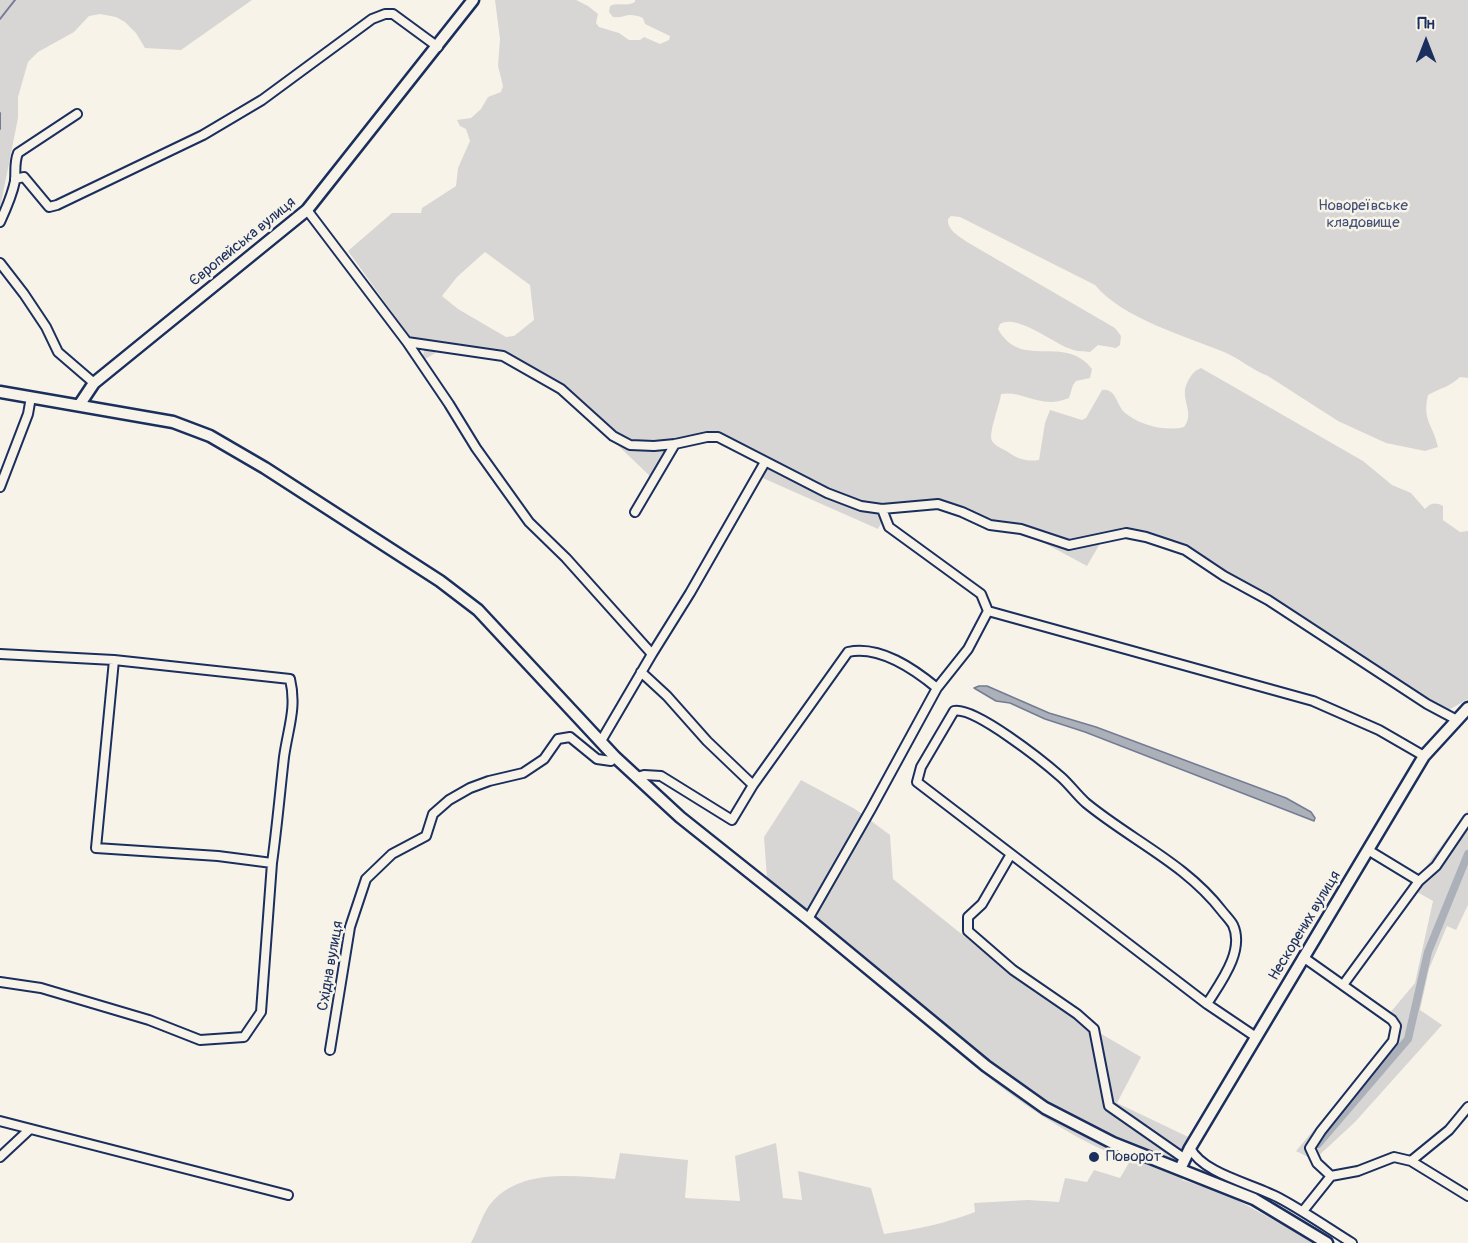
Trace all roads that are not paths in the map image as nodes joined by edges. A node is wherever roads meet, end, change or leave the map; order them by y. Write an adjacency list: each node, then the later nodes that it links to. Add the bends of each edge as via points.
1 (473, 0): 2 (main road, Європейська вулиця)
2 (438, 47): 4 (street, via 393,14 386,14 372,19 262,100 203,135 57,205 49,207 24,177); 5 (main road, Європейська вулиця)
3 (77, 114): 4 (street, via 18,153)
4 (15, 179): 6 (street)
5 (307, 210): 8 (street); 9 (main road, Європейська вулиця)
6 (0, 222)
7 (0, 263): 9 (street, via 46,327 58,352)
8 (407, 342): 13 (street, via 503,356 561,389 613,436 630,445); 20 (street, via 529,522)
9 (94, 383): 12 (main road, Європейська вулиця)
10 (0, 392): 11 (main road)
11 (31, 397): 12 (main road); 15 (street)
12 (80, 404): 26 (main road, via 173,422 210,436 275,474 478,610)
13 (675, 444): 14 (street, via 718,437); 17 (street)
14 (765, 462): 16 (street, via 827,493); 20 (street)
15 (0, 487)
16 (882, 509): 18 (street, via 889,526 981,594); 25 (street, via 938,504 990,525 1069,545 1126,533 1185,550)
17 (634, 512)
18 (988, 611): 23 (street, via 968,649); 27 (street, via 1313,701 1379,730)
19 (0, 654): 21 (street)
20 (652, 654): 22 (street)
21 (114, 660): 34 (street, via 290,679 294,696); 34 (street, via 96,848)
22 (641, 672): 26 (street); 30 (street)
23 (937, 688): 30 (street, via 888,657 861,649 848,652); 36 (street)
24 (1468, 708): 25 (main road, Нескорених вулиця)
25 (1457, 720): 27 (main road, Нескорених вулиця)
26 (601, 741): 28 (main road)
27 (1424, 756): 32 (main road, Нескорених вулиця)
28 (615, 757): 29 (main road); 42 (street, Східна вулиця, via 611,761 597,759 570,737 558,739 544,759 523,773 489,781 449,800 433,814 426,836 392,854 366,879 350,927)
29 (637, 777): 30 (street, via 661,776 732,820); 36 (main road, via 680,817)
30 (753, 785)
31 (1468, 819): 35 (street, via 1436,866)
32 (1368, 850): 35 (street); 37 (main road, Нескорених вулиця)
33 (1011, 854): 40 (street); 40 (street, via 917,782 921,767 954,711 967,711 1021,745 1086,802 1207,892 1233,925 1237,941); 47 (street, via 982,904 968,917 968,931 1013,970 1094,1029 1109,1106)
34 (272, 863): 38 (street, via 261,1012 244,1037 200,1040 149,1020 41,988)
35 (1419, 880): 39 (street)
36 (808, 919): 47 (main road, via 986,1066 1045,1108 1113,1143)
37 (1303, 957): 39 (street); 41 (main road, Нескорених вулиця)
38 (0, 982)
39 (1343, 985): 49 (street, via 1396,1026 1393,1041 1310,1148 1317,1163)
40 (1207, 1004): 41 (street)
41 (1256, 1037): 47 (main road, Нескорених вулиця)
42 (330, 1050)
43 (1468, 1107): 48 (street, via 1449,1130)
44 (0, 1121): 45 (street)
45 (30, 1129): 46 (street); 50 (street)
46 (0, 1157)
47 (1185, 1158): 52 (street, via 1266,1191); 53 (main road)
48 (1411, 1161): 49 (street, via 1394,1156 1358,1171); 51 (street)
49 (1331, 1176): 52 (street)
50 (288, 1195)
51 (1468, 1196)
52 (1303, 1211): 54 (street)
53 (1327, 1243)
54 (1352, 1243)

